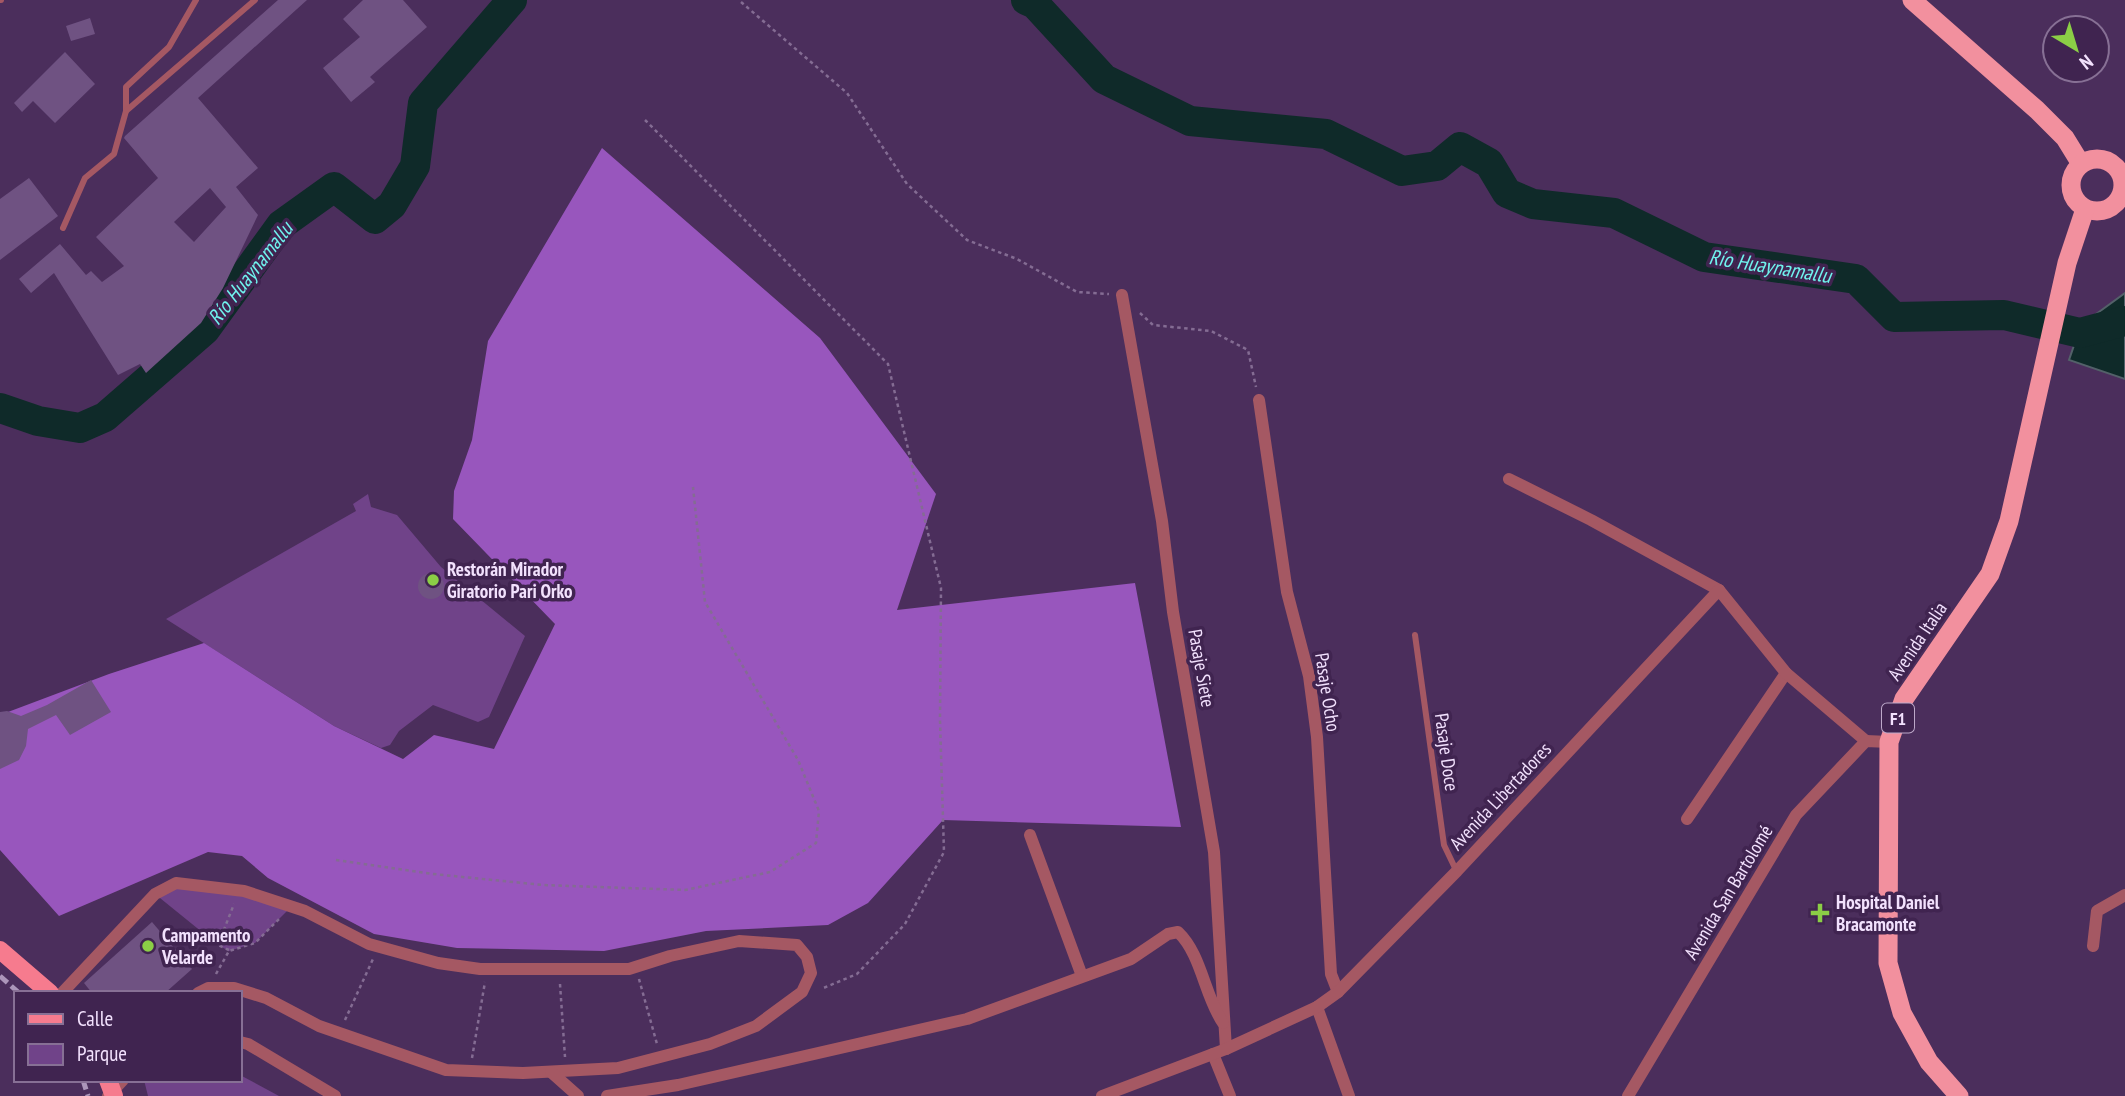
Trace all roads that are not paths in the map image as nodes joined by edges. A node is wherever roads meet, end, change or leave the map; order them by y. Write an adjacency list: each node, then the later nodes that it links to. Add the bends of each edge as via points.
1 (196, 0): 4 (lane, via 169,47 126,87)
2 (255, 0): 4 (lane)
3 (1912, 0): 5 (highway, via 2037,110 2065,138)
4 (126, 111): 8 (lane, via 114,154 85,178)
5 (2081, 164): 6 (highway, via 2105,160); 7 (highway, via 2071,187)
6 (2123, 177): 7 (highway, via 2121,194 2111,206)
7 (2085, 209): 16 (highway, Avenida Italia / F1, via 2067,263 2010,522 1990,574 1904,699)
8 (63, 228)
9 (1122, 295): 29 (street, Pasaje Siete, via 1214,852)
10 (1259, 400): 27 (street, Pasaje Ocho, via 1287,592 1309,676 1331,974)
11 (1509, 479): 12 (street)
12 (1719, 590): 14 (street); 19 (street, Avenida Libertadores)
13 (1415, 635): 19 (lane, Pasaje Doce, via 1444,845)
14 (1786, 673): 15 (street); 17 (street)
15 (1866, 741): 16 (street); 40 (street, Avenida San Bartolomé, via 1796,815)
16 (1889, 742): 41 (highway, Avenida Italia / F1, via 1888,963 1902,1013 1929,1062)
17 (1687, 819)
18 (1031, 835): 23 (street)
19 (1457, 871): 27 (street, Avenida Libertadores)
20 (2125, 895): 21 (street, via 2097,911)
21 (2093, 946)
22 (0, 950): 25 (main road)
23 (1082, 976): 29 (street, via 1131,959 1178,932 1190,943); 37 (street, via 967,1019 678,1085)
24 (203, 990): 33 (street, via 234,988 266,998 319,1026 446,1070)
25 (48, 991)
26 (64, 991): 33 (street, via 155,894 176,884 239,891 291,907 379,946 438,963 487,969 629,969 739,941 797,946 807,957 811,973 803,992 757,1026 710,1044 618,1068)
27 (1338, 992): 28 (street, Avenida Libertadores)
28 (1317, 1007): 31 (street, Avenida Libertadores); 39 (street)
29 (1223, 1023): 31 (street, Pasaje Siete)
30 (242, 1042): 35 (street)
31 (1226, 1049): 32 (street, Avenida Libertadores)
32 (1213, 1054): 34 (street, Avenida Libertadores); 38 (street)
33 (551, 1072): 36 (street)
34 (1111, 1095)
35 (334, 1096)
36 (578, 1096)
37 (607, 1096)
38 (1230, 1096)
39 (1349, 1096)
40 (1628, 1096)
41 (1959, 1096)

